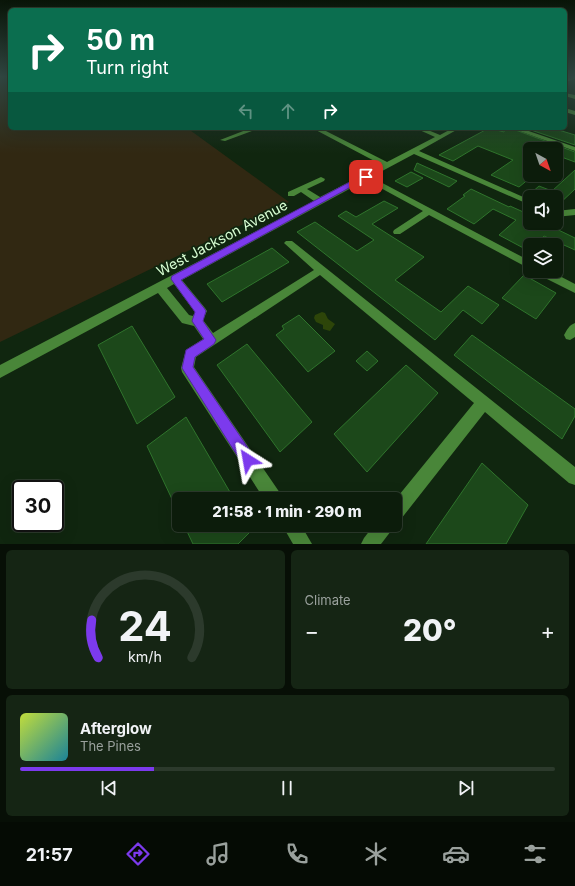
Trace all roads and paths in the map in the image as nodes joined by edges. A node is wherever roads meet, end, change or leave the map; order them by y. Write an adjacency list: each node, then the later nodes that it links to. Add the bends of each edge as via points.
1 (251, 130): 7 (street)
2 (319, 130): 10 (street)
3 (423, 130): 6 (street)
4 (453, 130): 6 (street, West Jackson Avenue)
5 (520, 130): 8 (street)
6 (440, 137): 9 (street, West Jackson Avenue)
7 (223, 140)
8 (575, 149)
9 (413, 151): 10 (street, West Jackson Avenue); 15 (street)
10 (387, 164): 11 (street, West Jackson Avenue)
11 (366, 177): 16 (street, West Jackson Avenue); 17 (street)
12 (321, 179): 13 (street)
13 (302, 189): 14 (street); 16 (street)
14 (291, 194)
15 (523, 200)
16 (320, 201): 25 (street, West Jackson Avenue)
17 (429, 211): 20 (street); 22 (street)
18 (575, 212): 19 (street)
19 (563, 213)
20 (397, 232)
21 (289, 243): 23 (street)
22 (523, 261)
23 (322, 272): 29 (street, via 314,274); 31 (street)
24 (554, 278): 27 (street)
25 (175, 279): 26 (street, West Jackson Avenue); 28 (street, via 201,311)
26 (160, 287): 28 (street, via 186,320); 30 (street, West Jackson Avenue)
27 (575, 289)
28 (197, 321): 29 (street)
29 (211, 340): 33 (street, via 190,354 187,368)
30 (0, 372)
31 (484, 402): 32 (street); 34 (street)
32 (575, 477)
33 (269, 492)
34 (402, 504)
35 (295, 532): 37 (street)
36 (379, 532): 38 (street)
37 (303, 544)
38 (370, 544)

